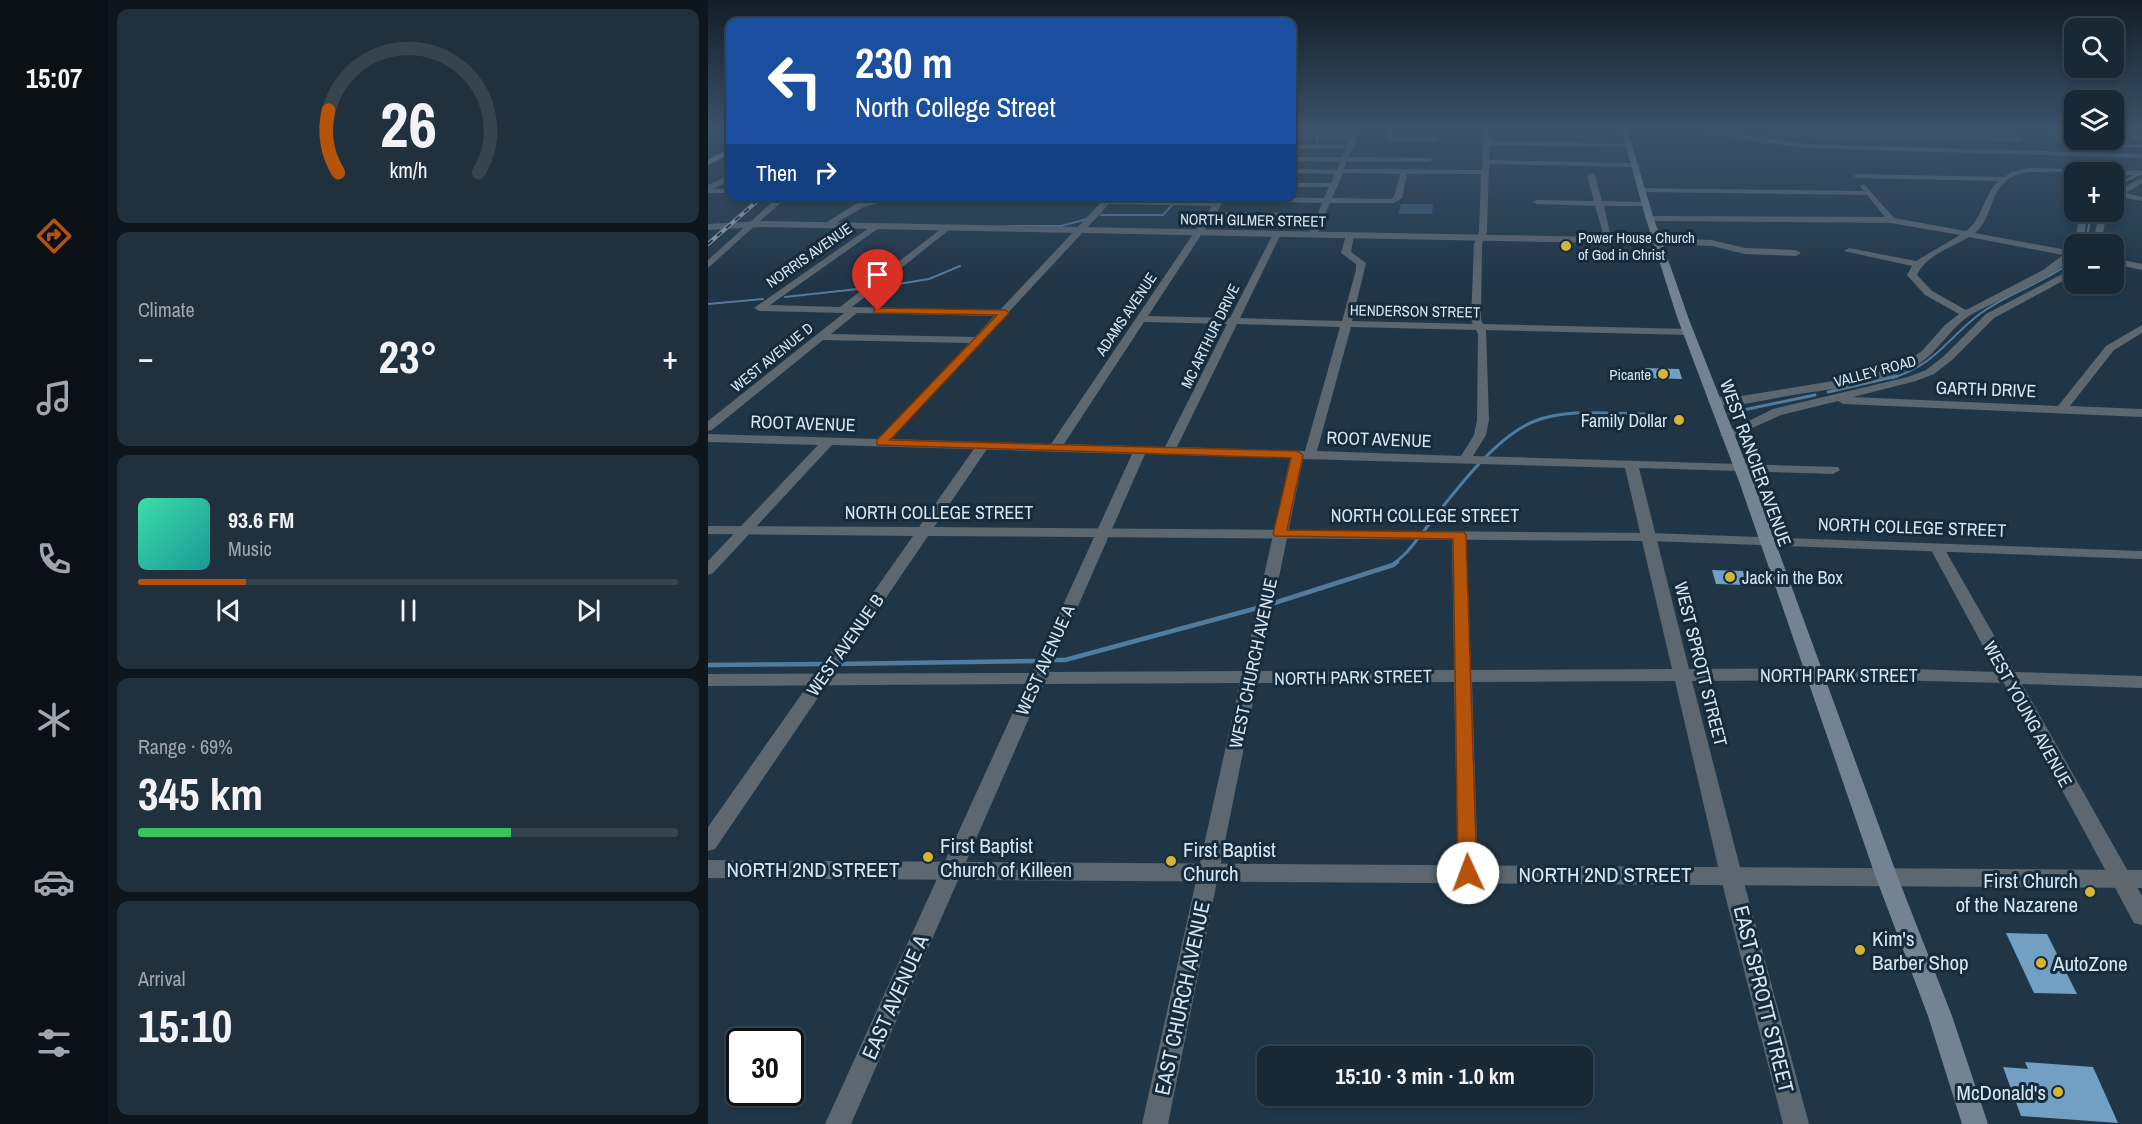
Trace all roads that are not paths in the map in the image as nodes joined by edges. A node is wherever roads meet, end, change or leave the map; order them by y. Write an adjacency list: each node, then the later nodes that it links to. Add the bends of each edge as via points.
1 (724, 180): 12 (street)
2 (1336, 180): 11 (street)
3 (1401, 180): 24 (street, via 1395,201)
4 (1484, 180): 42 (street)
5 (1593, 180): 26 (street)
6 (1639, 180): 17 (main road, WEST RANCIER AVENUE)
7 (1860, 180): 15 (street)
8 (2003, 180): 40 (street, via 1988,200 1982,222)
9 (2142, 180): 13 (street)
10 (1296, 185): 11 (street)
11 (1334, 185): 24 (street)
12 (708, 190): 14 (street)
13 (2124, 190)
14 (726, 192)
15 (1870, 193): 17 (street); 30 (street)
16 (2124, 196): 18 (street)
17 (1643, 197): 26 (street); 29 (main road, WEST RANCIER AVENUE)
18 (2142, 199)
19 (778, 201): 31 (street)
20 (878, 201): 32 (street, via 852,209)
21 (1108, 201): 36 (street)
22 (1220, 201): 27 (street, ADAMS AVENUE)
23 (1296, 201): 24 (street)
24 (1328, 201): 28 (street)
25 (1537, 202): 26 (street)
26 (1599, 203): 43 (street)
27 (1210, 214): 28 (street); 37 (street, ADAMS AVENUE)
28 (1322, 216): 39 (street)
29 (1650, 218): 30 (street); 44 (main road, WEST RANCIER AVENUE)
30 (1891, 220): 40 (street)
31 (753, 225): 32 (street, NORTH GILMER STREET); 34 (street, NORTH GILMER STREET); 51 (street)
32 (826, 225): 33 (street, NORTH GILMER STREET)
33 (876, 226): 35 (street, NORTH GILMER STREET); 54 (street, NORRIS AVENUE, via 759,308)
34 (708, 227)
35 (946, 228): 36 (street, NORTH GILMER STREET); 54 (street, WEST AVENUE D)
36 (1082, 230): 37 (street, NORTH GILMER STREET); 55 (street)
37 (1199, 232): 38 (street, NORTH GILMER STREET); 57 (street, ADAMS AVENUE)
38 (1277, 234): 39 (street, NORTH GILMER STREET); 58 (street, MC ARTHUR DRIVE)
39 (1313, 234): 41 (street, NORTH GILMER STREET)
40 (1968, 234): 45 (street); 50 (street)
41 (1350, 235): 42 (street, NORTH GILMER STREET); 59 (street, WEST CHURCH AVENUE, via 1346,254 1361,263 1361,270)
42 (1481, 238): 43 (street, NORTH GILMER STREET); 60 (street)
43 (1609, 240): 44 (street, NORTH GILMER STREET)
44 (1657, 241): 47 (street, NORTH GILMER STREET); 62 (main road, WEST RANCIER AVENUE)
45 (2064, 248)
46 (1849, 251): 50 (street)
47 (1796, 253)
48 (2064, 261): 56 (street, GARTH DRIVE)
49 (2124, 263): 52 (street)
50 (1916, 264): 56 (street, via 1912,275 1915,280 1932,296)
51 (708, 265)
52 (2142, 267)
53 (2064, 276): 66 (street, VALLEY ROAD, via 1990,316 1930,372)
54 (848, 310): 55 (street); 63 (street, WEST AVENUE D)
55 (1005, 313): 64 (street)
56 (1966, 314): 65 (street, GARTH DRIVE, via 1909,365 1872,378)
57 (1141, 319): 58 (street, HENDERSON STREET); 76 (street, ADAMS AVENUE)
58 (1233, 322): 59 (street, HENDERSON STREET); 78 (street, MC ARTHUR DRIVE)
59 (1346, 324): 60 (street, HENDERSON STREET); 79 (street, WEST CHURCH AVENUE)
60 (1478, 327): 62 (street, HENDERSON STREET); 80 (street, via 1484,343 1483,420)
61 (2142, 328): 68 (street, via 2110,348)
62 (1689, 332): 67 (main road, WEST RANCIER AVENUE)
63 (822, 336): 64 (street); 70 (street, WEST AVENUE D)
64 (979, 340): 74 (street)
65 (1814, 388): 66 (street, GARTH DRIVE); 67 (street, GARTH DRIVE)
66 (1830, 399): 68 (street, GARTH DRIVE); 71 (street, GARTH DRIVE, via 1777,412)
67 (1714, 401): 71 (main road, WEST RANCIER AVENUE)
68 (2061, 410): 69 (street, GARTH DRIVE)
69 (2142, 413)
70 (708, 427)
71 (1726, 435): 82 (main road, WEST RANCIER AVENUE)
72 (708, 438): 73 (street, ROOT AVENUE)
73 (828, 442): 74 (street, ROOT AVENUE); 85 (street)
74 (881, 443): 75 (street, ROOT AVENUE)
75 (983, 446): 76 (street, ROOT AVENUE); 86 (street, WEST AVENUE B)
76 (1054, 449): 77 (street, ROOT AVENUE)
77 (1140, 450): 78 (street, ROOT AVENUE); 87 (street, WEST AVENUE A)
78 (1169, 451): 79 (street, ROOT AVENUE)
79 (1304, 455): 80 (street, ROOT AVENUE); 88 (street, WEST CHURCH AVENUE)
80 (1469, 460): 81 (street, ROOT AVENUE)
81 (1631, 464): 82 (street, ROOT AVENUE); 90 (street, WEST SPROTT STREET)
82 (1740, 466): 83 (street, ROOT AVENUE); 91 (main road, WEST RANCIER AVENUE)
83 (1833, 470)
84 (708, 530): 85 (street, NORTH COLLEGE STREET)
85 (744, 531): 86 (street, NORTH COLLEGE STREET); 94 (street)
86 (924, 532): 87 (street, NORTH COLLEGE STREET); 98 (street, WEST AVENUE B)
87 (1102, 532): 88 (street, NORTH COLLEGE STREET); 95 (street, WEST AVENUE A)
88 (1280, 534): 89 (street, NORTH COLLEGE STREET); 100 (street, WEST CHURCH AVENUE)
89 (1453, 535): 90 (street, NORTH COLLEGE STREET); 99 (street)
90 (1649, 537): 91 (street, NORTH COLLEGE STREET); 97 (street, WEST SPROTT STREET)
91 (1766, 540): 92 (street, NORTH COLLEGE STREET); 96 (main road, WEST RANCIER AVENUE)
92 (1937, 548): 93 (street, NORTH COLLEGE STREET); 101 (street, WEST YOUNG AVENUE)
93 (2142, 555)
94 (708, 570)
95 (1038, 674): 98 (street, NORTH PARK STREET); 100 (street, NORTH PARK STREET); 106 (street, WEST AVENUE A)
96 (1815, 674): 97 (street, NORTH PARK STREET); 101 (street, NORTH PARK STREET); 110 (main road, WEST RANCIER AVENUE)
97 (1683, 675): 99 (street, NORTH PARK STREET); 109 (street, WEST SPROTT STREET)
98 (822, 676): 102 (street, NORTH PARK STREET); 104 (street, WEST AVENUE B)
99 (1462, 676): 100 (street, NORTH PARK STREET); 108 (street)
100 (1250, 678): 107 (street, WEST CHURCH AVENUE)
101 (2008, 678): 103 (street, NORTH PARK STREET); 111 (street, WEST YOUNG AVENUE)
102 (708, 680)
103 (2142, 682)
104 (708, 843)
105 (708, 868): 106 (street, NORTH 2ND STREET)
106 (952, 870): 107 (street, NORTH 2ND STREET); 114 (street, EAST AVENUE A)
107 (1208, 872): 108 (street, NORTH 2ND STREET); 115 (street, EAST CHURCH AVENUE)
108 (1468, 873): 109 (street, NORTH 2ND STREET)
109 (1731, 874): 110 (street, NORTH 2ND STREET); 116 (street, EAST SPROTT STREET)
110 (1886, 875): 111 (street, NORTH 2ND STREET); 117 (main road, WEST RANCIER AVENUE, via 1940,1016)
111 (2120, 878): 112 (street, NORTH 2ND STREET); 113 (street, WEST YOUNG AVENUE)
112 (2142, 879)
113 (2142, 916)
114 (838, 1124)
115 (1155, 1124)
116 (1796, 1124)
117 (1975, 1124)

